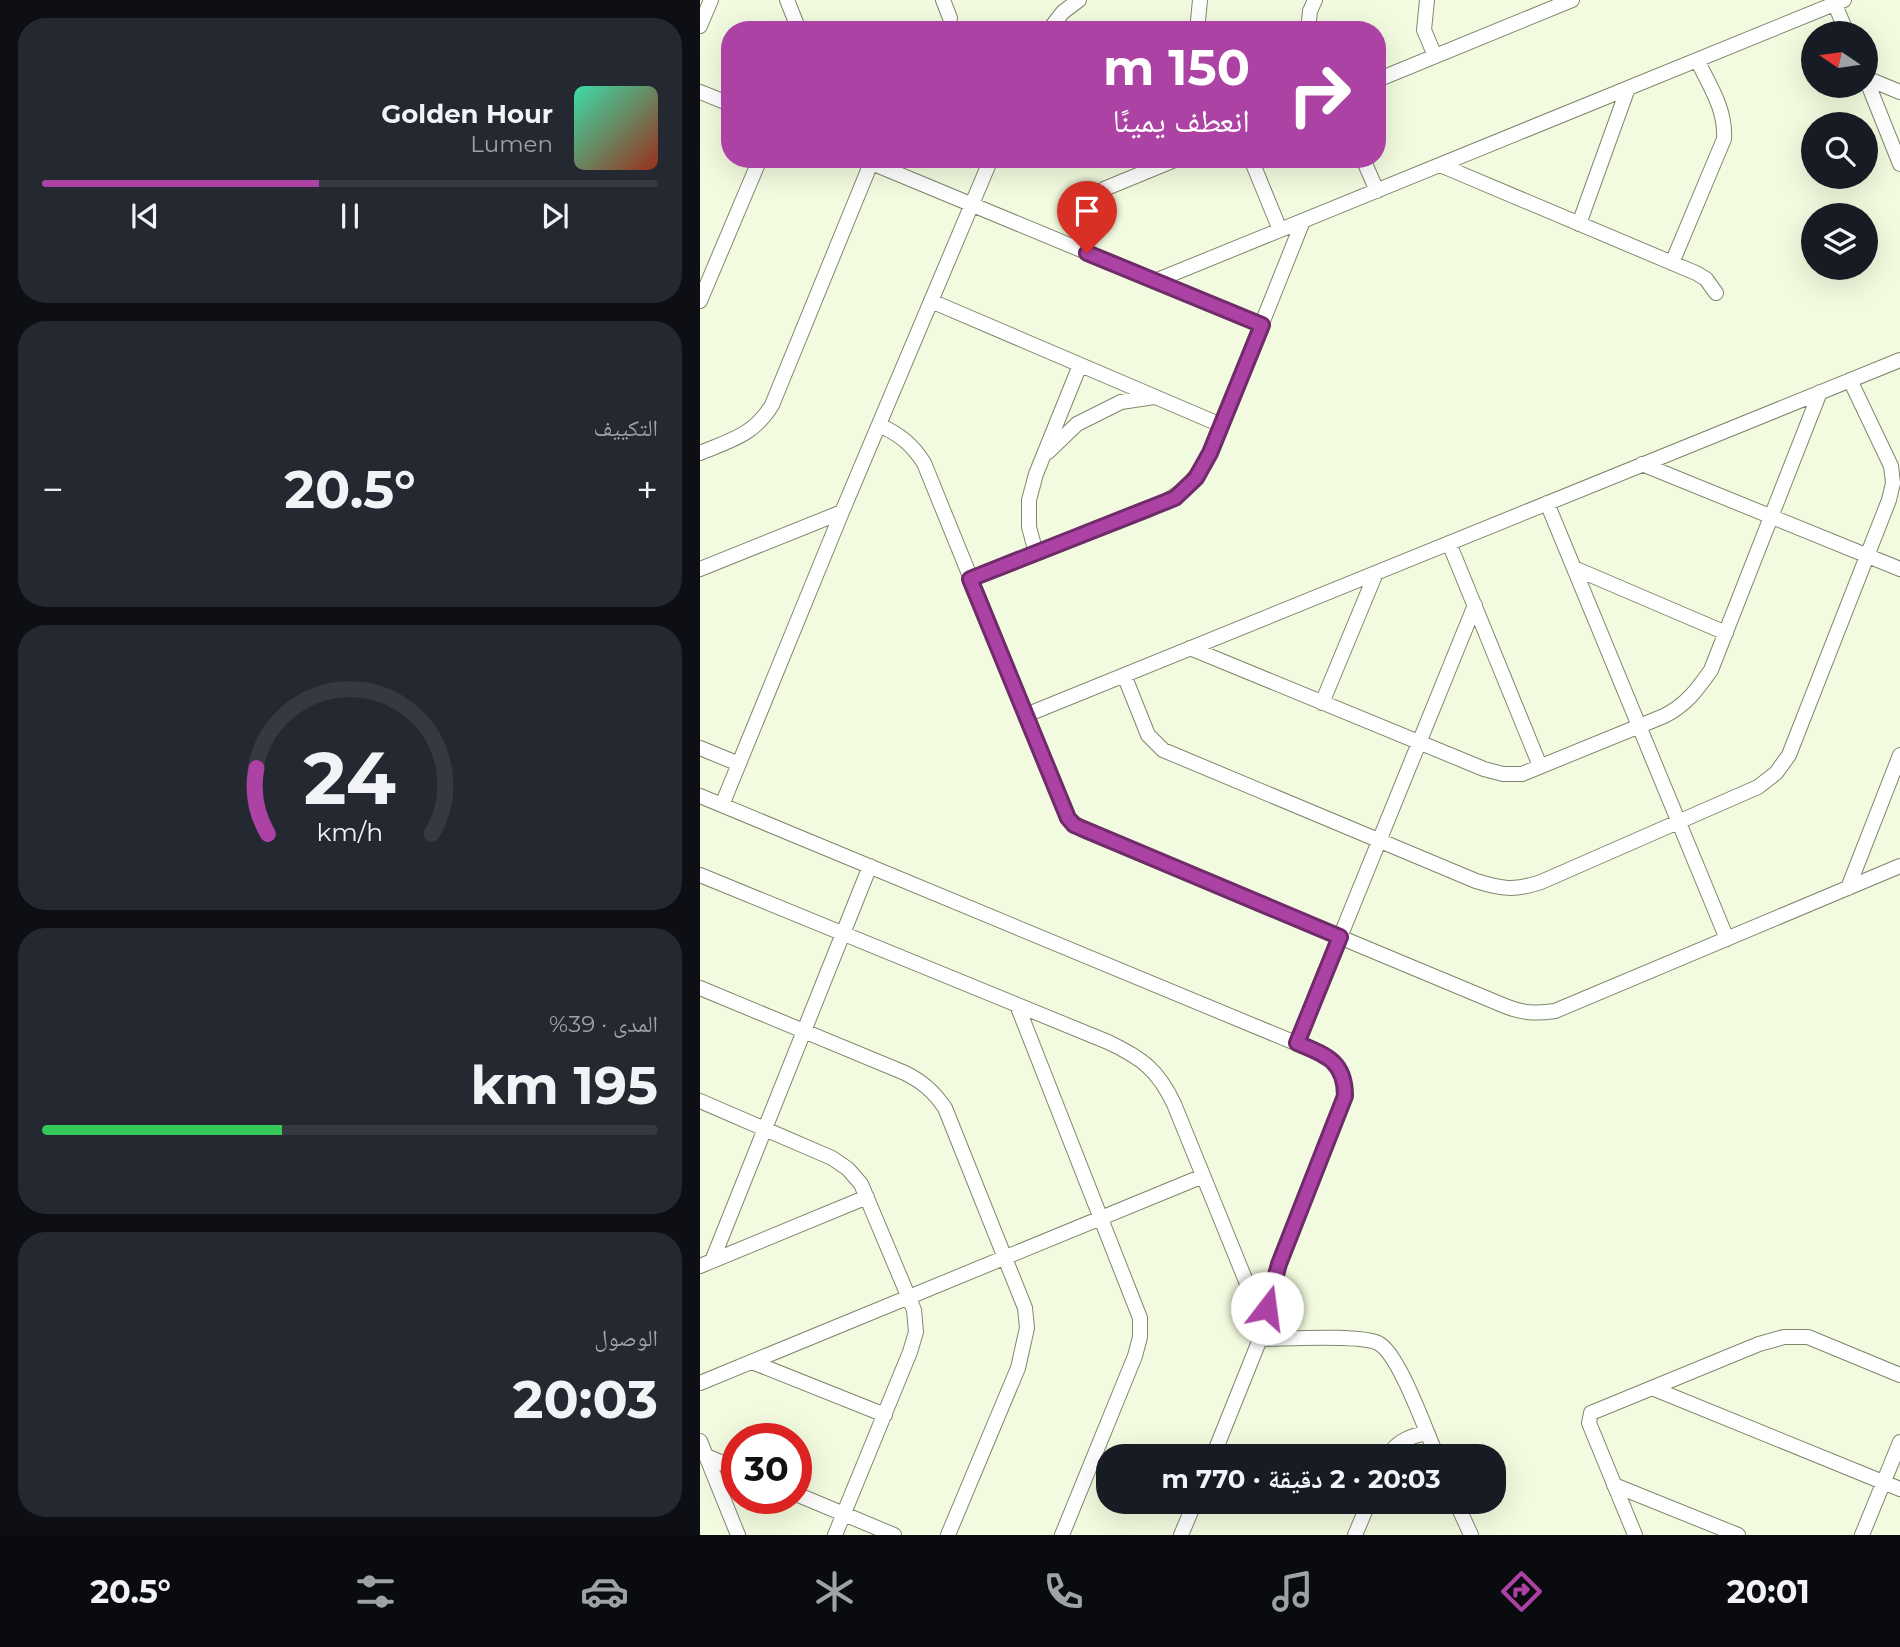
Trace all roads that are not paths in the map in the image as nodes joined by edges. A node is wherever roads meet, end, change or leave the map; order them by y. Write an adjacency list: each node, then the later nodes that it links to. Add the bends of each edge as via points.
1 (711, 0): 16 (street)
2 (787, 0): 11 (street)
3 (943, 0): 10 (street)
4 (1079, 0): 12 (street)
5 (1200, 0): 13 (street)
6 (1315, 0): 14 (street)
7 (1427, 0): 17 (street, via 1424,30)
8 (1572, 0): 17 (street)
9 (1838, 1): 15 (street); 18 (street)
10 (950, 18)
11 (795, 21)
12 (1056, 21)
13 (1198, 21)
14 (1309, 21)
15 (1844, 21)
16 (700, 26)
17 (1435, 56): 19 (street)
18 (1698, 60): 21 (street); 41 (street, via 1721,108 1724,139)
19 (1386, 76)
20 (1878, 83): 23 (street)
21 (1628, 88): 27 (street); 39 (street)
22 (700, 92): 25 (street)
23 (1900, 92)
24 (1874, 98): 26 (street)
25 (721, 100)
26 (1900, 164)
27 (1440, 165): 36 (street); 39 (street)
28 (756, 168): 44 (street)
29 (863, 168): 54 (street, via 772,405 754,429)
30 (883, 168): 37 (street)
31 (987, 168): 37 (street)
32 (1155, 168): 35 (street)
33 (1255, 168): 40 (street)
34 (1367, 168): 36 (street)
35 (1104, 189)
36 (1377, 191): 38 (street)
37 (972, 205): 42 (street); 45 (street)
38 (1303, 220): 40 (street); 46 (street)
39 (1579, 224): 41 (street)
40 (1280, 230): 42 (street)
41 (1672, 263): 43 (street, via 1706,279)
42 (1155, 281): 46 (street)
43 (1716, 293)
44 (700, 301)
45 (931, 301): 48 (street); 52 (street)
46 (1262, 325): 53 (street)
47 (1900, 360): 49 (street)
48 (1080, 365): 51 (street); 55 (street)
49 (1850, 380): 50 (street); 62 (street, via 1891,467 1893,483)
50 (1820, 392): 56 (street); 59 (street)
51 (1155, 397): 53 (street); 55 (street, via 1121,402 1076,424)
52 (879, 425): 58 (street); 67 (street, via 913,446 924,463)
53 (1221, 425): 61 (street, via 1196,478 1175,498)
54 (700, 453)
55 (1044, 456): 61 (street, via 1029,500 1029,527)
56 (1642, 464): 57 (street); 59 (street)
57 (1547, 503): 60 (street); 63 (street)
58 (842, 512): 64 (street); 78 (street)
59 (1771, 517): 62 (street); 69 (street)
60 (1449, 543): 66 (street); 68 (street)
61 (1036, 553): 67 (street)
62 (1867, 556): 65 (street); 82 (street, via 1789,755 1758,787)
63 (1574, 568): 69 (street); 74 (street)
64 (700, 569)
65 (1900, 569)
66 (1376, 573): 70 (street); 72 (street)
67 (970, 579): 73 (street)
68 (1475, 605): 75 (street); 79 (street)
69 (1726, 633): 74 (street, via 1711,670 1682,707)
70 (1190, 648): 71 (street); 72 (street)
71 (1124, 675): 73 (street); 83 (street, via 1148,735 1163,750)
72 (1322, 703): 75 (street)
73 (1026, 715): 89 (street, via 1074,825)
74 (1639, 726): 79 (street); 82 (street)
75 (1419, 743): 79 (street, via 1503,774 1522,774); 83 (street)
76 (700, 748): 78 (street)
77 (1900, 755): 87 (street)
78 (739, 764): 81 (street)
79 (1541, 766)
80 (700, 796): 81 (street)
81 (722, 805): 84 (street)
82 (1678, 822): 83 (street, via 1520,889 1476,881); 90 (street)
83 (1379, 841): 89 (street)
84 (870, 866): 88 (street); 94 (street)
85 (1900, 866): 87 (street)
86 (700, 875): 88 (street)
87 (1848, 887): 90 (street)
88 (843, 933): 92 (street); 93 (street)
89 (1340, 937): 90 (street, via 1521,1012 1538,1014); 94 (street)
90 (1727, 939)
91 (700, 988): 93 (street)
92 (1017, 1005): 97 (street, via 1108,1042 1149,1065 1164,1083); 99 (street)
93 (804, 1031): 96 (street); 100 (street, via 905,1073 935,1093 946,1108)
94 (1297, 1043): 103 (street, via 1333,1060 1345,1083 1345,1096 1279,1264)
95 (700, 1101): 96 (street)
96 (765, 1129): 98 (street, via 848,1168); 101 (street)
97 (1203, 1176): 99 (street); 103 (street)
98 (867, 1198): 101 (street); 102 (street)
99 (1101, 1218): 100 (street); 130 (street, via 1134,1298 1140,1337)
100 (1005, 1258): 102 (street); 129 (street, via 1025,1308 1024,1348)
101 (706, 1263)
102 (909, 1297): 105 (street); 109 (street, via 916,1332)
103 (1263, 1323): 104 (street)
104 (1260, 1339): 110 (street, via 1380,1343 1394,1357); 113 (street)
105 (752, 1362): 107 (street); 109 (street)
106 (1900, 1375): 108 (street, via 1808,1337 1783,1337)
107 (700, 1383)
108 (1652, 1388): 118 (street); 119 (street, via 1589,1416)
109 (885, 1415): 122 (street)
110 (1427, 1433): 114 (street); 115 (street)
111 (700, 1441): 116 (street)
112 (1900, 1442): 118 (street)
113 (1218, 1444)
114 (1398, 1444)
115 (1432, 1444)
116 (706, 1456): 117 (street); 126 (street)
117 (721, 1462)
118 (1883, 1482): 120 (street); 136 (street)
119 (1614, 1485): 134 (street); 135 (street)
120 (1900, 1489)
121 (812, 1501): 122 (street)
122 (844, 1514): 127 (street); 128 (street)
123 (1190, 1514): 131 (street)
124 (1363, 1514): 132 (street)
125 (1462, 1514): 133 (street)
126 (738, 1535)
127 (835, 1535)
128 (894, 1535)
129 (948, 1535)
130 (1062, 1535)
131 (1181, 1535)
132 (1355, 1535)
133 (1471, 1535)
134 (1635, 1535)
135 (1738, 1535)
136 (1862, 1535)

